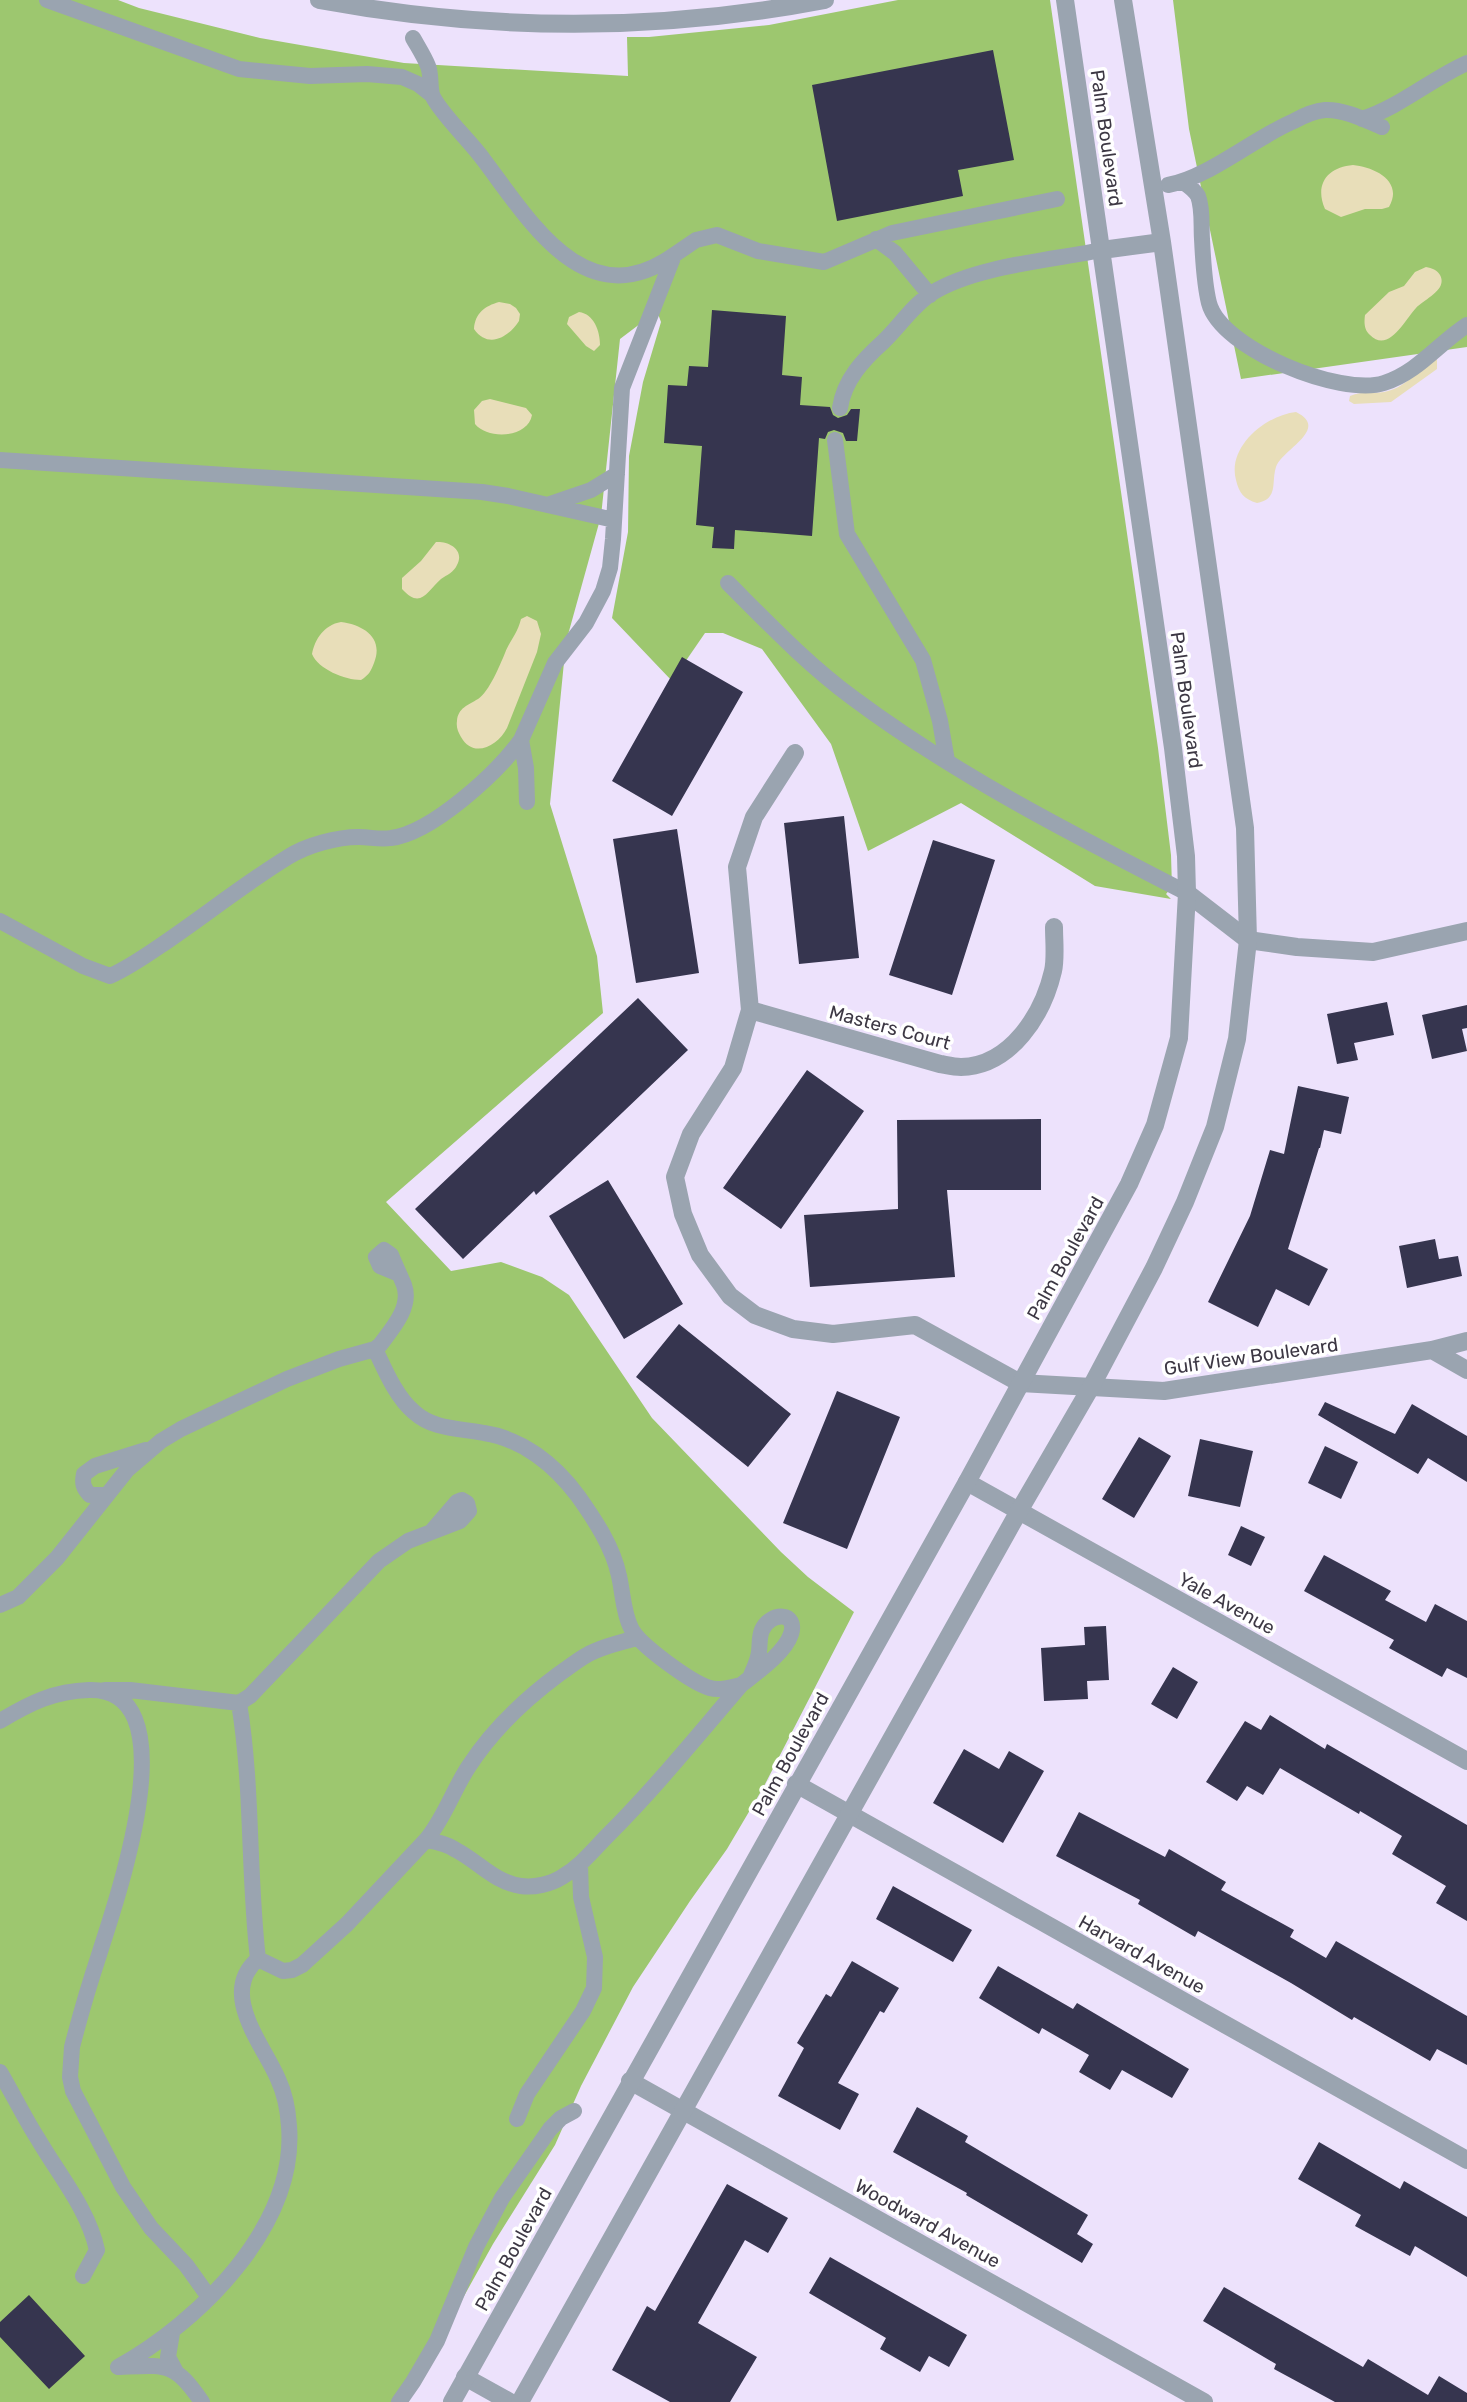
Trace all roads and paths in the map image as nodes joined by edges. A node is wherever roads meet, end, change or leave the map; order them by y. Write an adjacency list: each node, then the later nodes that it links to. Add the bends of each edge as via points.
1 (47, 0): 8 (lane, via 239,69 310,76 402,77)
2 (319, 0): 3 (street, via 378,11 528,24 648,23)
3 (825, 0)
4 (1065, 0): 14 (street, Palm Boulevard)
5 (1123, 0): 13 (street, Palm Boulevard)
6 (413, 38): 8 (lane, via 428,66)
7 (1467, 63): 9 (lane)
8 (432, 95): 15 (lane, via 545,241 571,261 612,274 638,274)
9 (1362, 119): 10 (lane); 17 (lane, via 1325,110 1312,113 1175,183 1192,188 1199,200 1205,275 1215,317 1256,351 1306,374 1354,385 1382,384 1407,373)
10 (1382, 127)
11 (1057, 199): 12 (lane)
12 (876, 239): 15 (lane, via 824,261 758,251 717,234 696,240); 16 (lane, via 895,253)
13 (1162, 242): 14 (street); 33 (street, Palm Boulevard, via 1245,828)
14 (1102, 250): 16 (lane, via 978,274); 29 (street, Palm Boulevard, via 1173,748)
15 (674, 255): 21 (lane, via 622,388)
16 (930, 295): 18 (lane, via 858,366)
17 (1467, 325)
18 (840, 408)
19 (835, 440): 27 (lane, via 847,534 923,660)
20 (0, 460): 22 (lane, via 482,492)
21 (617, 474): 22 (lane, via 591,490); 23 (lane)
22 (547, 505): 23 (lane)
23 (614, 520): 25 (lane, via 610,568 600,600 555,663)
24 (728, 583): 27 (lane, via 851,697)
25 (521, 740): 28 (lane); 30 (lane, via 473,790 419,829 389,839 342,838 289,856 130,967 110,976)
26 (795, 753): 34 (street, Gulf View Boulevard, via 754,817 737,867)
27 (947, 761): 29 (lane)
28 (527, 802)
29 (1187, 893): 33 (street); 40 (street, Palm Boulevard, via 1179,1038 1156,1125 1129,1184)
30 (0, 921)
31 (1054, 927): 34 (street, Masters Court, via 1054,969 1040,1011 1019,1039 989,1061 961,1067 940,1064)
32 (1467, 930): 33 (street, via 1373,952)
33 (1248, 940): 41 (street, Palm Boulevard, via 1237,1039 1215,1127 1154,1268)
34 (750, 1010): 40 (street, Gulf View Boulevard, via 733,1068 691,1134 675,1177 700,1255 722,1286 755,1315 793,1329 833,1334 915,1325)
35 (397, 1273): 37 (lane, via 406,1299 388,1335)
36 (1467, 1342): 38 (street, Gulf View Boulevard)
37 (375, 1349): 42 (lane, via 287,1379 181,1429); 48 (lane, via 404,1402 423,1419 439,1427 508,1440 553,1466 587,1510 613,1556)
38 (1432, 1350): 39 (street); 41 (street, Gulf View Boulevard, via 1164,1391)
39 (1467, 1370)
40 (1020, 1383): 41 (street, Gulf View Boulevard); 43 (street, Palm Boulevard)
41 (1091, 1387): 45 (street, Palm Boulevard)
42 (152, 1448): 44 (lane); 44 (lane, via 88,1470 85,1489 90,1495)
43 (967, 1482): 45 (street, Yale Avenue); 53 (street, Palm Boulevard)
44 (105, 1495): 47 (lane, via 57,1558 18,1597)
45 (1019, 1511): 52 (street, Yale Avenue); 54 (street, Palm Boulevard)
46 (432, 1531): 50 (lane, via 379,1561)
47 (0, 1605)
48 (636, 1638): 55 (lane, via 577,1661 515,1710 467,1769); 56 (lane, via 709,1688 745,1681)
49 (99, 1690): 50 (lane); 51 (lane, via 67,1690); 65 (lane, via 121,1700 133,1716 141,1739 142,1769 126,1865 72,2047 70,2077 78,2102 137,2210)
50 (239, 1703): 57 (lane)
51 (0, 1721)
52 (1467, 1761)
53 (796, 1784): 54 (street, Harvard Avenue); 59 (street, Palm Boulevard)
54 (850, 1814): 60 (street, Palm Boulevard); 63 (street, Harvard Avenue)
55 (426, 1840): 56 (lane, via 451,1847 486,1872 524,1887 550,1883); 57 (lane, via 302,1965 283,1971)
56 (580, 1864): 62 (lane, via 581,1897 595,1957 594,1987 527,2094)
57 (258, 1959): 65 (lane, via 250,1965 243,1983 244,2013 285,2097 289,2159 272,2211 240,2266)
58 (0, 2072): 64 (lane, via 94,2238 97,2250)
59 (631, 2081): 60 (street, Woodward Avenue); 68 (street, Palm Boulevard)
60 (684, 2110): 73 (street, Palm Boulevard); 74 (street, Woodward Avenue)
61 (574, 2111): 70 (lane, via 550,2129 502,2198 437,2341)
62 (517, 2119)
63 (1467, 2160)
64 (83, 2276)
65 (209, 2297): 66 (lane)
66 (172, 2333): 67 (lane, via 168,2357); 67 (lane, via 118,2367 153,2365)
67 (176, 2372): 69 (lane)
68 (466, 2377): 71 (street, Palm Boulevard); 72 (street)
69 (202, 2402)
70 (399, 2402)
71 (452, 2402)
72 (510, 2402)
73 (520, 2402)
74 (1205, 2402)

